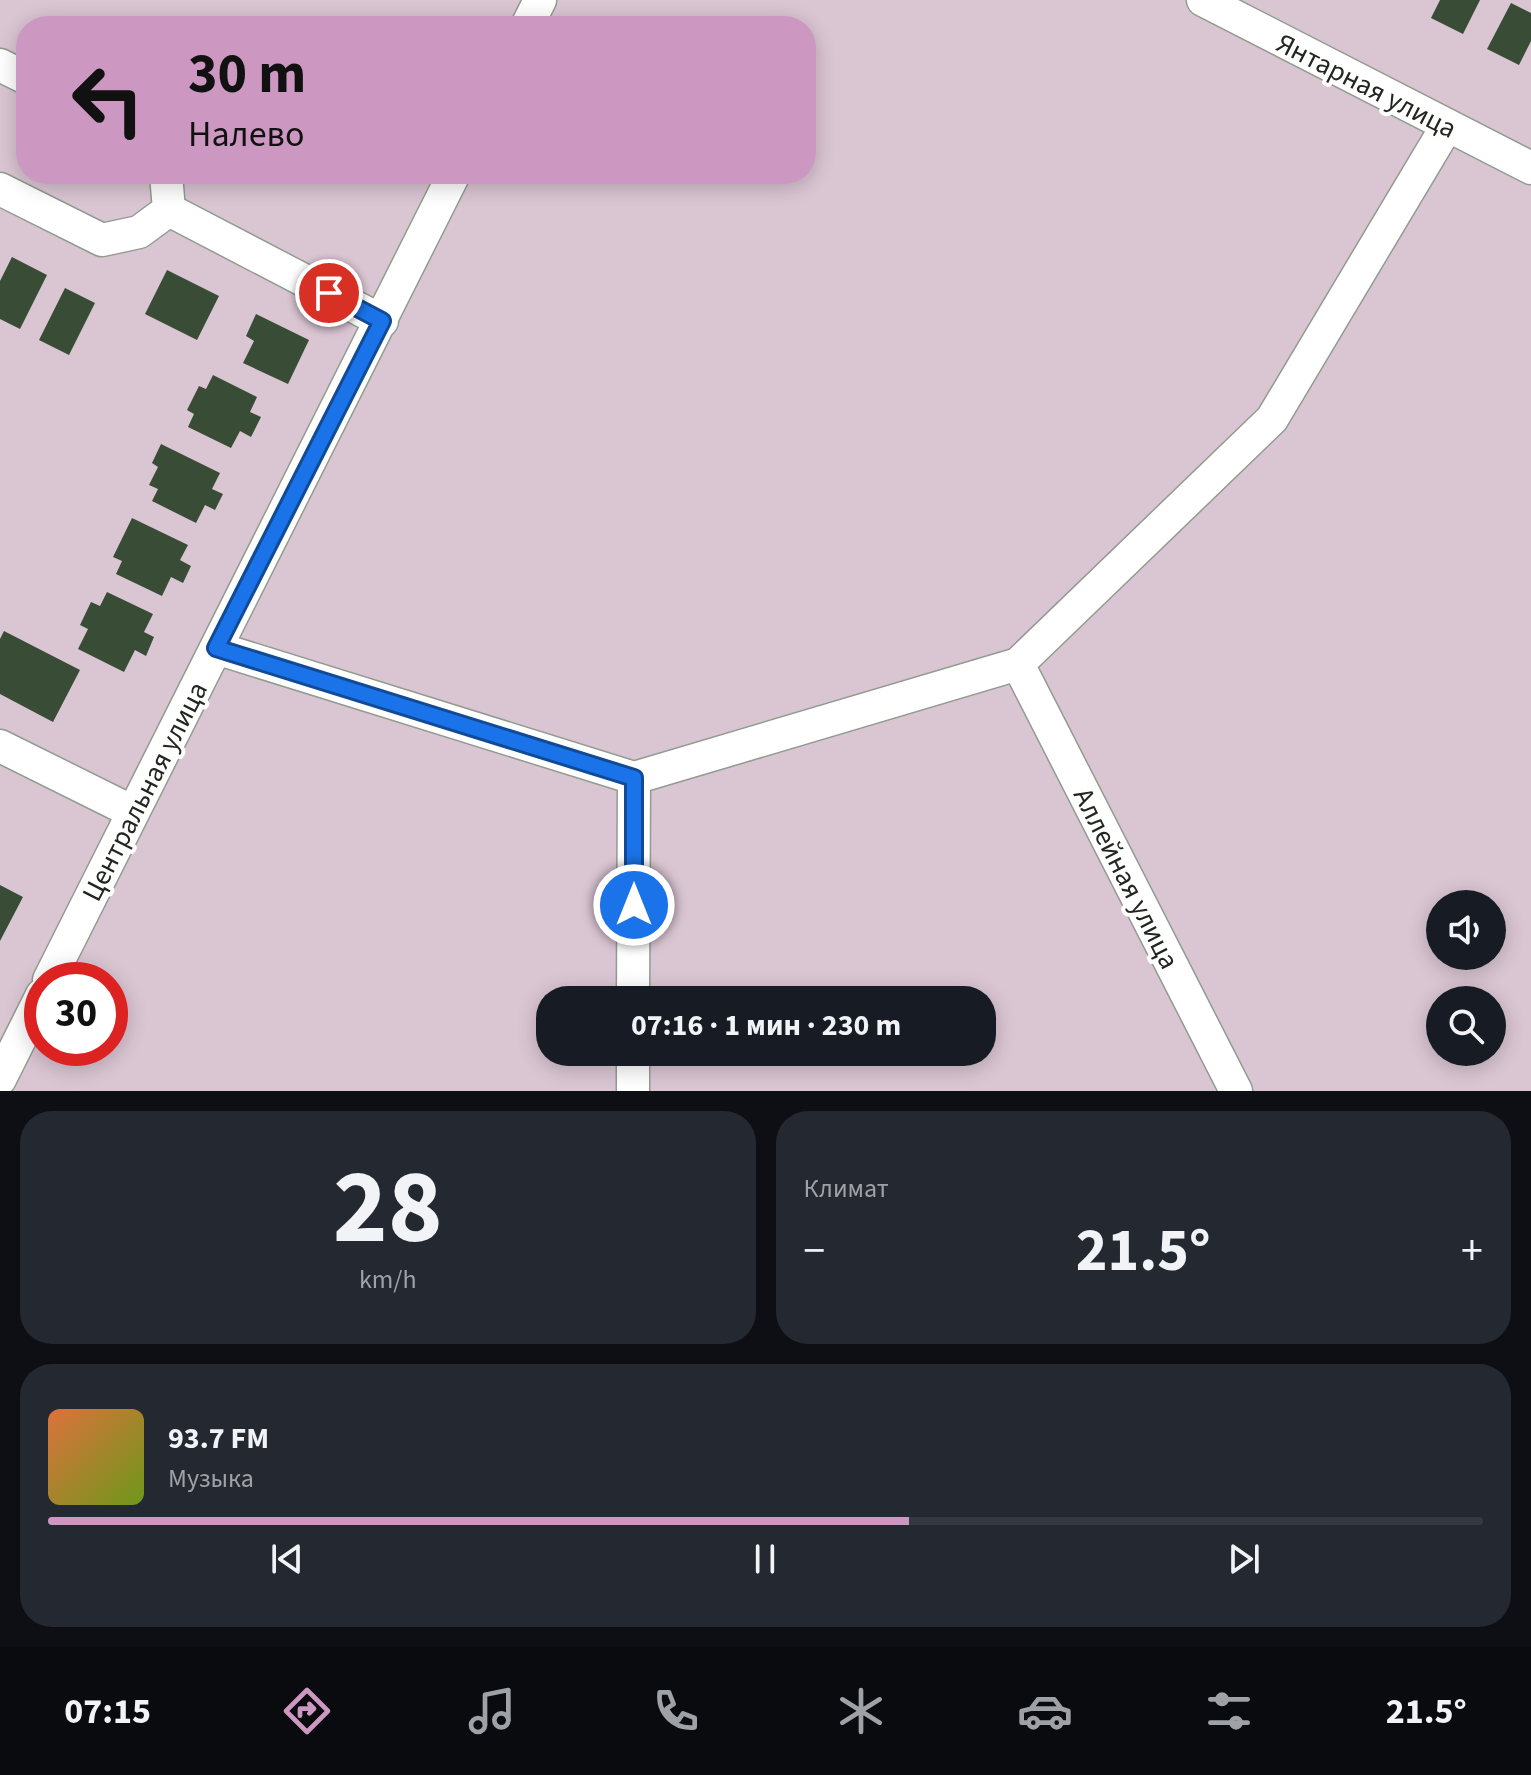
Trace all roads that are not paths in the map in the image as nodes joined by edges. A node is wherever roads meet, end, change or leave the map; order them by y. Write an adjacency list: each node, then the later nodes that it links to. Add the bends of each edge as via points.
1 (1203, 0): 2 (street, Янтарная улица)
2 (1447, 126): 3 (street, Янтарная улица); 10 (street, via 1272,419)
3 (1531, 168)
4 (167, 184): 7 (street)
5 (449, 184): 8 (street, Центральная улица)
6 (0, 189): 7 (street, via 102,240 139,232)
7 (169, 210): 8 (street)
8 (382, 321): 9 (street, Центральная улица)
9 (216, 648): 12 (street); 13 (street, Центральная улица)
10 (1018, 664): 12 (street); 20 (street, Аллейная улица)
11 (0, 746): 13 (street)
12 (634, 778): 15 (street)
13 (133, 812): 14 (street, Центральная улица)
14 (58, 962)
15 (633, 986)
16 (24, 1031): 18 (street)
17 (633, 1066): 19 (street)
18 (0, 1079)
19 (633, 1091)
20 (1236, 1091)

